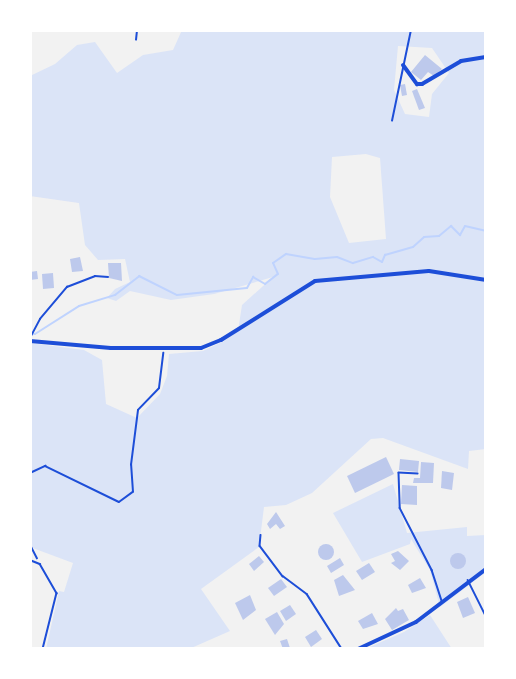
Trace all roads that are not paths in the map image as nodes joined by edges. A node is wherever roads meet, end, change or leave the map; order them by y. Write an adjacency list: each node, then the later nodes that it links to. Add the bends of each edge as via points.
1 (411, 30): 3 (lane)
2 (486, 57): 3 (street, via 461,61 422,84 414,81)
3 (404, 65): 4 (lane)
4 (392, 121)
5 (108, 276): 7 (lane, via 94,276 67,287)
6 (486, 280): 7 (street, via 429,271 327,278 305,285 212,345 163,350)
7 (30, 338)
8 (418, 474): 13 (lane, via 399,473 399,501 408,529 432,570)
9 (261, 535): 16 (lane, via 261,546 283,576 307,594)
10 (30, 560): 15 (lane, via 40,564 57,593)
11 (486, 569): 12 (street)
12 (468, 580): 13 (street); 14 (lane)
13 (442, 601): 17 (street, via 415,623)
14 (486, 616)
15 (43, 649)
16 (342, 649)
17 (358, 649)

